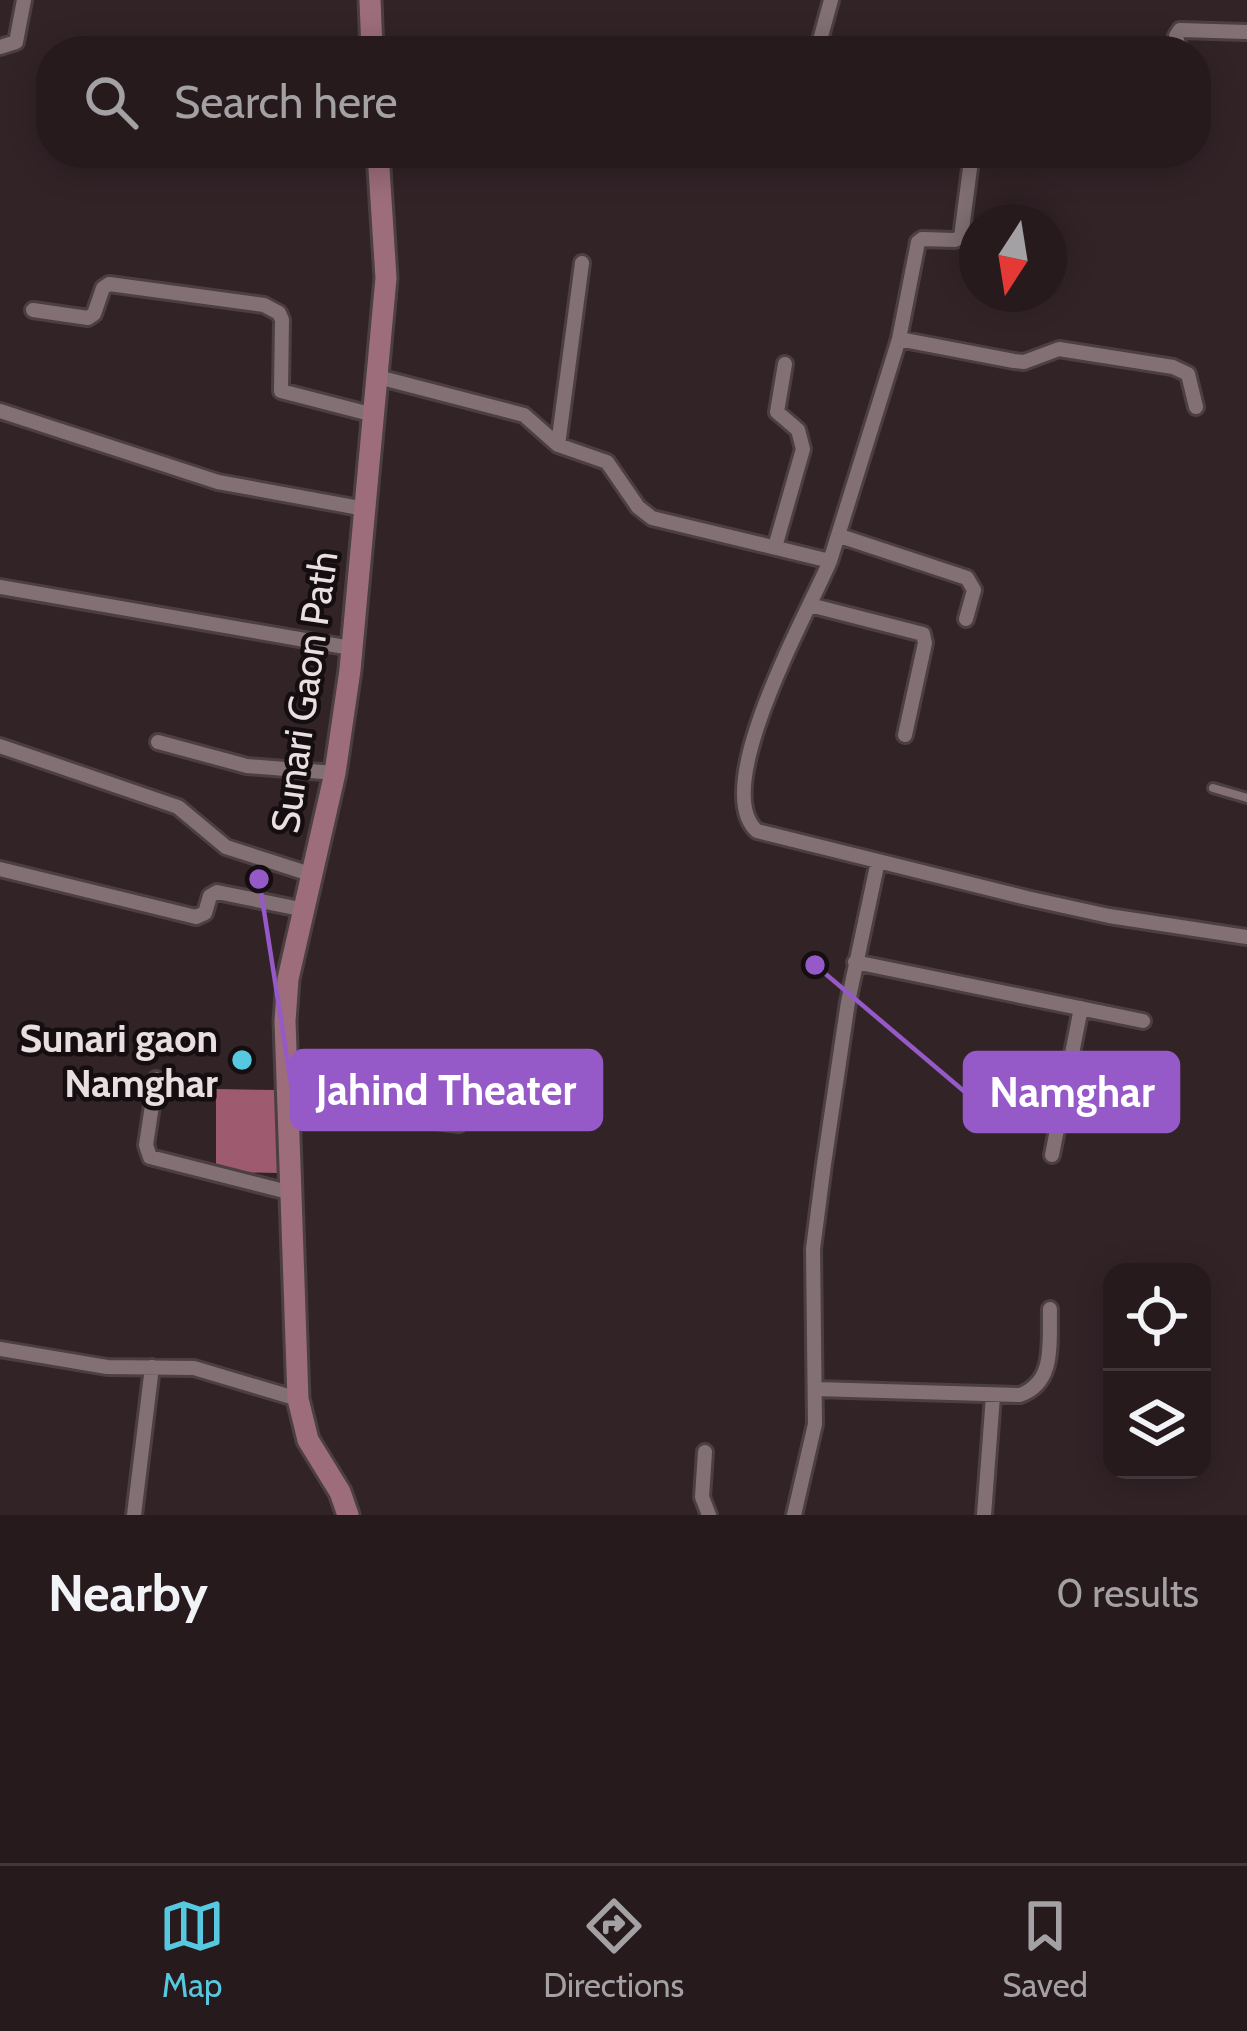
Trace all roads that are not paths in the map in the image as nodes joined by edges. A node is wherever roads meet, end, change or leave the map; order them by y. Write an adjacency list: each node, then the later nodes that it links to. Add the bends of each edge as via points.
1 (24, 0): 8 (street, via 16,42)
2 (370, 0): 5 (street)
3 (831, 0): 6 (street)
4 (1247, 32): 7 (street)
5 (371, 36)
6 (821, 36)
7 (1177, 36)
8 (0, 47)
9 (379, 168): 15 (street, Sunari Gaon Path, via 387,259)
10 (970, 168): 13 (street, via 961,237 918,242)
11 (582, 263): 19 (street)
12 (33, 310): 18 (street, via 88,318 110,284 264,305 282,320 281,391)
13 (899, 339): 16 (street, via 1014,361 1059,349 1173,367 1188,374); 21 (street)
14 (785, 364): 22 (street, via 777,412 798,430 803,449)
15 (378, 377): 18 (street, Sunari Gaon Path); 19 (street, via 513,410)
16 (1196, 406)
17 (0, 411): 20 (street, via 218,482)
18 (374, 415): 20 (street, Sunari Gaon Path)
19 (558, 445): 22 (street, via 607,462 652,518)
20 (365, 509): 27 (street, Sunari Gaon Path)
21 (840, 536): 23 (street); 26 (street, via 967,578 974,590)
22 (775, 547): 23 (street)
23 (830, 561): 25 (street)
24 (0, 587): 27 (street)
25 (810, 604): 28 (street, via 922,634); 34 (street, via 767,695 750,754 748,824)
26 (966, 619)
27 (351, 648): 31 (street, Sunari Gaon Path)
28 (905, 735)
29 (158, 742): 31 (street, via 247,766)
30 (0, 746): 36 (street, via 186,810 226,847)
31 (335, 773): 36 (street, Sunari Gaon Path)
32 (1213, 788): 33 (lane)
33 (1247, 798)
34 (878, 861): 38 (street, via 1088,911); 39 (street)
35 (0, 869): 37 (street, via 196,917 217,892)
36 (313, 874): 37 (street, Sunari Gaon Path)
37 (305, 910): 43 (street, Sunari Gaon Path, via 285,1001)
38 (1247, 937)
39 (855, 962): 40 (street); 50 (street, via 814,1250)
40 (1081, 1008): 41 (street); 45 (street)
41 (1143, 1021)
42 (156, 1079): 46 (street, via 150,1157)
43 (288, 1102): 44 (street); 46 (street, Sunari Gaon Path)
44 (458, 1124)
45 (1052, 1155)
46 (292, 1193): 52 (street, Sunari Gaon Path)
47 (1050, 1310): 51 (street, via 1041,1383)
48 (0, 1349): 49 (street)
49 (152, 1367): 52 (street, via 194,1368); 54 (street)
50 (816, 1389): 51 (street); 57 (street)
51 (994, 1396): 58 (street)
52 (298, 1399): 55 (street, Sunari Gaon Path, via 308,1440)
53 (705, 1452): 56 (street)
54 (134, 1515)
55 (348, 1515)
56 (709, 1515)
57 (794, 1515)
58 (984, 1515)

